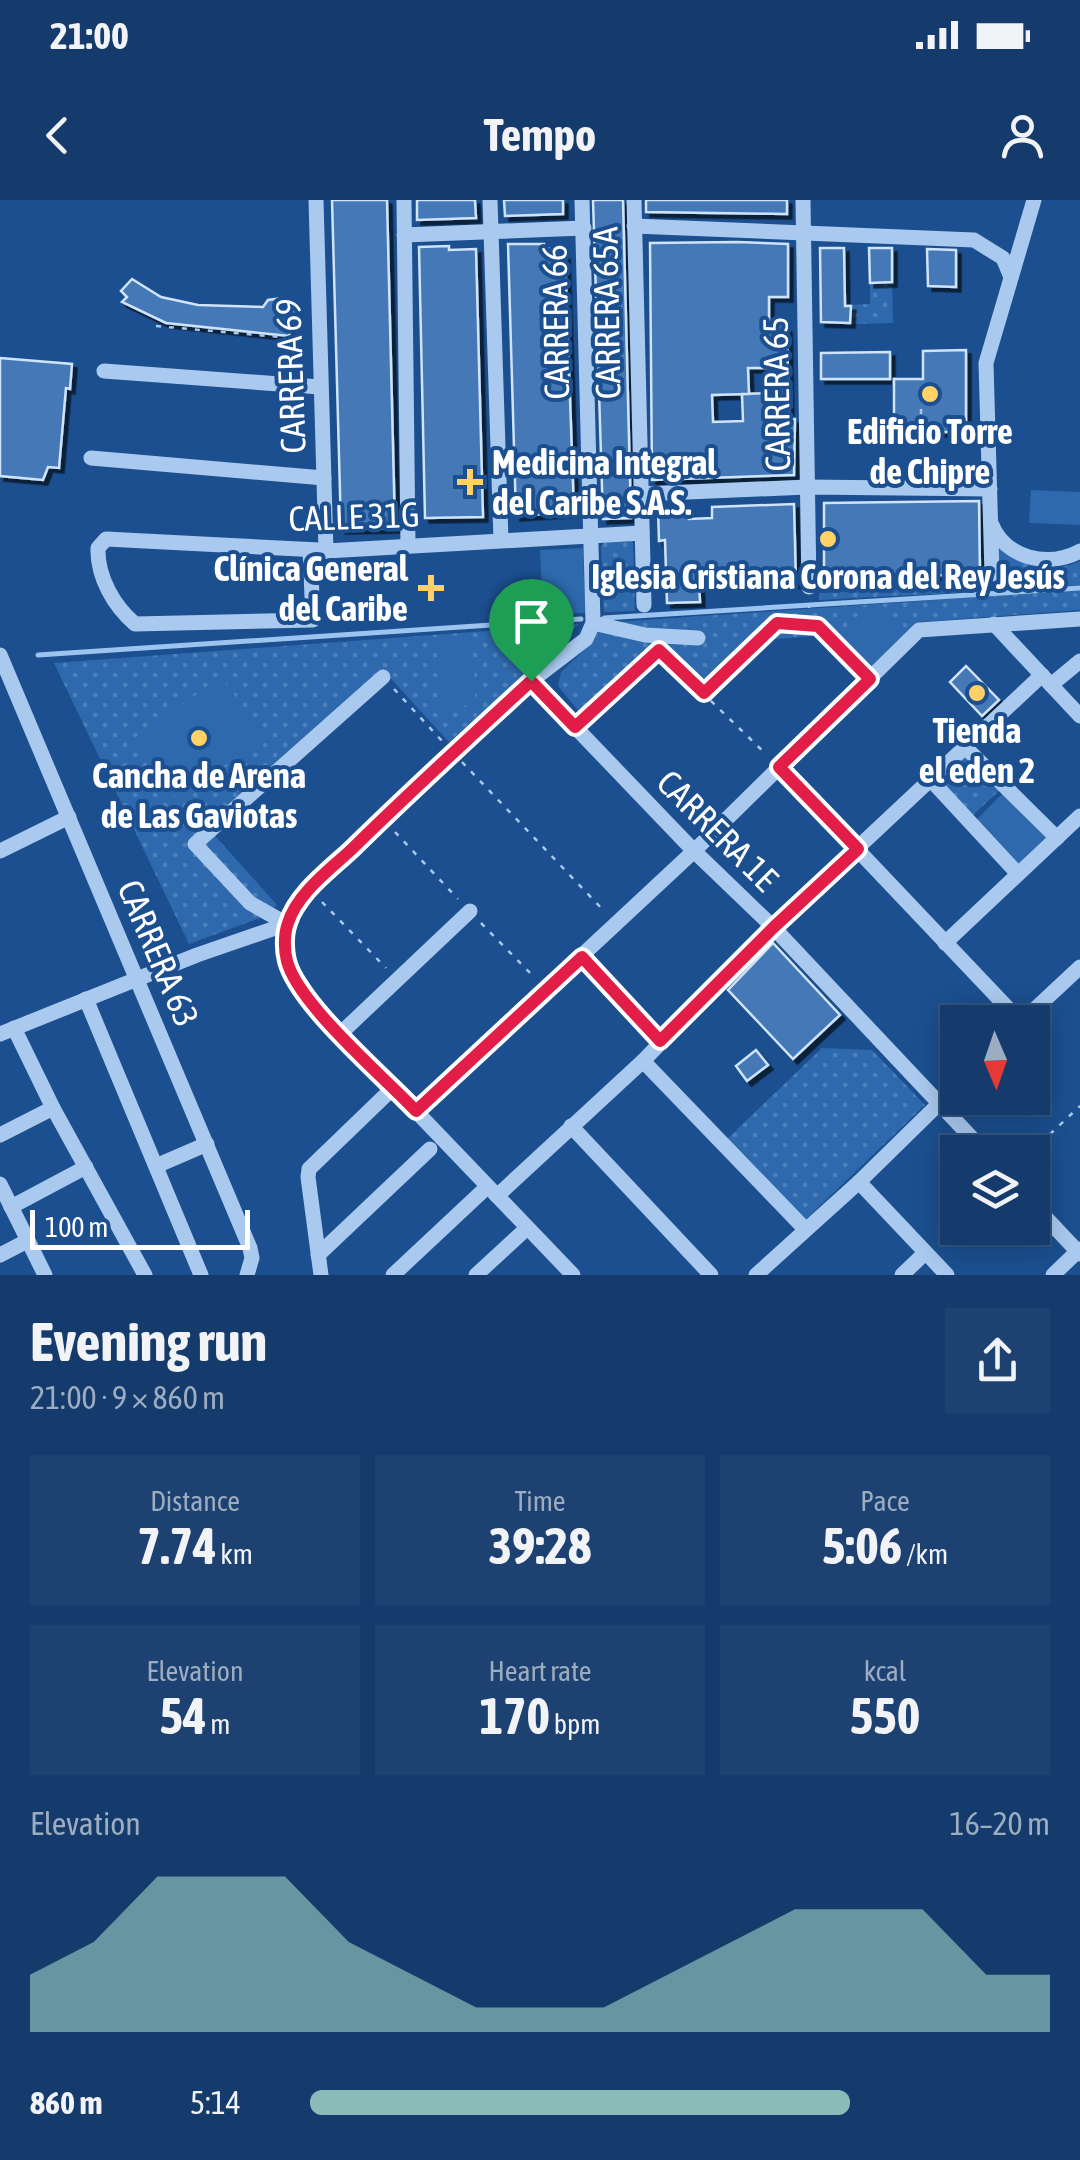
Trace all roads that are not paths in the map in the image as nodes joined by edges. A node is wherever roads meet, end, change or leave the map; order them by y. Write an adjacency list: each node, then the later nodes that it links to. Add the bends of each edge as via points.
1 (316, 200): 15 (street, CARRERA 69)
2 (404, 200): 12 (street)
3 (490, 200): 10 (street)
4 (582, 200): 9 (street, CARRERA 66)
5 (634, 200): 8 (street, CARRERA 65A)
6 (803, 200): 11 (street, CARRERA 65)
7 (1034, 200): 13 (street)
8 (634, 226): 11 (street); 20 (street, CARRERA 65A)
9 (584, 228): 10 (street); 23 (street, CARRERA 66)
10 (491, 231): 12 (street); 24 (street)
11 (804, 231): 13 (street, via 974,240 1003,258); 18 (street, CARRERA 65)
12 (404, 235): 25 (street)
13 (1010, 278): 19 (street, via 986,363)
14 (104, 370): 15 (street)
15 (320, 387): 17 (street, CARRERA 69)
16 (91, 458): 17 (street)
17 (324, 478): 26 (street, CARRERA 69)
18 (807, 487): 19 (street); 20 (street); 29 (street, CARRERA 65)
19 (990, 489): 21 (street)
20 (641, 494): 22 (street, CARRERA 65A)
21 (991, 521): 27 (street, via 1000,539 1026,556 1053,560); 28 (street)
22 (642, 532): 23 (street, CALLE 31G); 30 (street, CARRERA 65A)
23 (589, 535): 24 (street, CALLE 31G); 33 (street, CARRERA 66)
24 (500, 540): 25 (street, CALLE 31G)
25 (408, 545): 26 (street, CALLE 31G)
26 (318, 550): 32 (street, CARRERA 69); 32 (street, CALLE 31G, via 106,539 98,548 102,574 136,624)
27 (1080, 551)
28 (992, 574)
29 (809, 592)
30 (644, 605)
31 (1080, 619): 34 (street)
32 (312, 620)
33 (593, 622): 35 (street); 40 (street, via 586,640)
34 (994, 624): 39 (street); 43 (street, via 919,630)
35 (698, 638)
36 (0, 655): 45 (street, CARRERA 63)
37 (1080, 661): 39 (street)
38 (383, 677): 53 (street, via 195,844 250,903)
39 (1047, 680): 41 (street); 42 (street)
40 (531, 681): 49 (street, CARRERA 1E); 53 (street, via 310,890)
41 (1080, 716)
42 (964, 746): 44 (street); 47 (street)
43 (779, 767): 48 (street); 49 (street)
44 (930, 779): 48 (street); 51 (street)
45 (69, 816): 50 (street); 57 (street, CARRERA 63)
46 (1080, 816): 47 (street)
47 (1058, 838): 51 (street)
48 (858, 849): 54 (street); 55 (street)
49 (694, 850): 54 (street, CARRERA 1E); 67 (street)
50 (0, 854)
51 (1018, 874): 55 (street)
52 (470, 911): 62 (street)
53 (287, 924): 57 (street); 62 (street, via 288,965)
54 (774, 927): 63 (street); 65 (street, CARRERA 1E)
55 (946, 943): 59 (street)
56 (1080, 967): 60 (street)
57 (144, 977): 58 (street); 71 (street, CARRERA 63)
58 (86, 1000): 61 (street); 73 (street)
59 (1005, 1005)
60 (1039, 1005)
61 (7, 1031): 66 (street)
62 (341, 1034): 64 (street)
63 (643, 1061): 68 (street); 81 (street)
64 (394, 1088): 67 (street); 85 (street, via 309,1169)
65 (939, 1103): 70 (street, CARRERA 1E); 75 (street)
66 (53, 1108): 69 (street); 74 (street)
67 (416, 1111): 77 (street)
68 (570, 1126): 77 (street); 95 (street)
69 (0, 1134)
70 (970, 1135)
71 (208, 1144): 73 (street); 90 (street, CARRERA 63, via 250,1248)
72 (430, 1149): 85 (street)
73 (156, 1166): 89 (street)
74 (86, 1167): 78 (street); 88 (street)
75 (860, 1182): 81 (street); 83 (street)
76 (0, 1184): 78 (street)
77 (492, 1192): 80 (street); 92 (street)
78 (10, 1207): 82 (street)
79 (1050, 1222): 84 (street)
80 (526, 1229): 93 (street); 94 (street)
81 (806, 1229): 96 (street)
82 (26, 1240): 86 (street); 87 (street)
83 (925, 1252): 97 (street); 98 (street)
84 (1079, 1252): 99 (street)
85 (318, 1254): 91 (street)
86 (0, 1255)
87 (45, 1275)
88 (145, 1275)
89 (201, 1275)
90 (247, 1275)
91 (321, 1275)
92 (393, 1275)
93 (476, 1275)
94 (572, 1275)
95 (711, 1275)
96 (756, 1275)
97 (902, 1275)
98 (947, 1275)
99 (1053, 1275)

